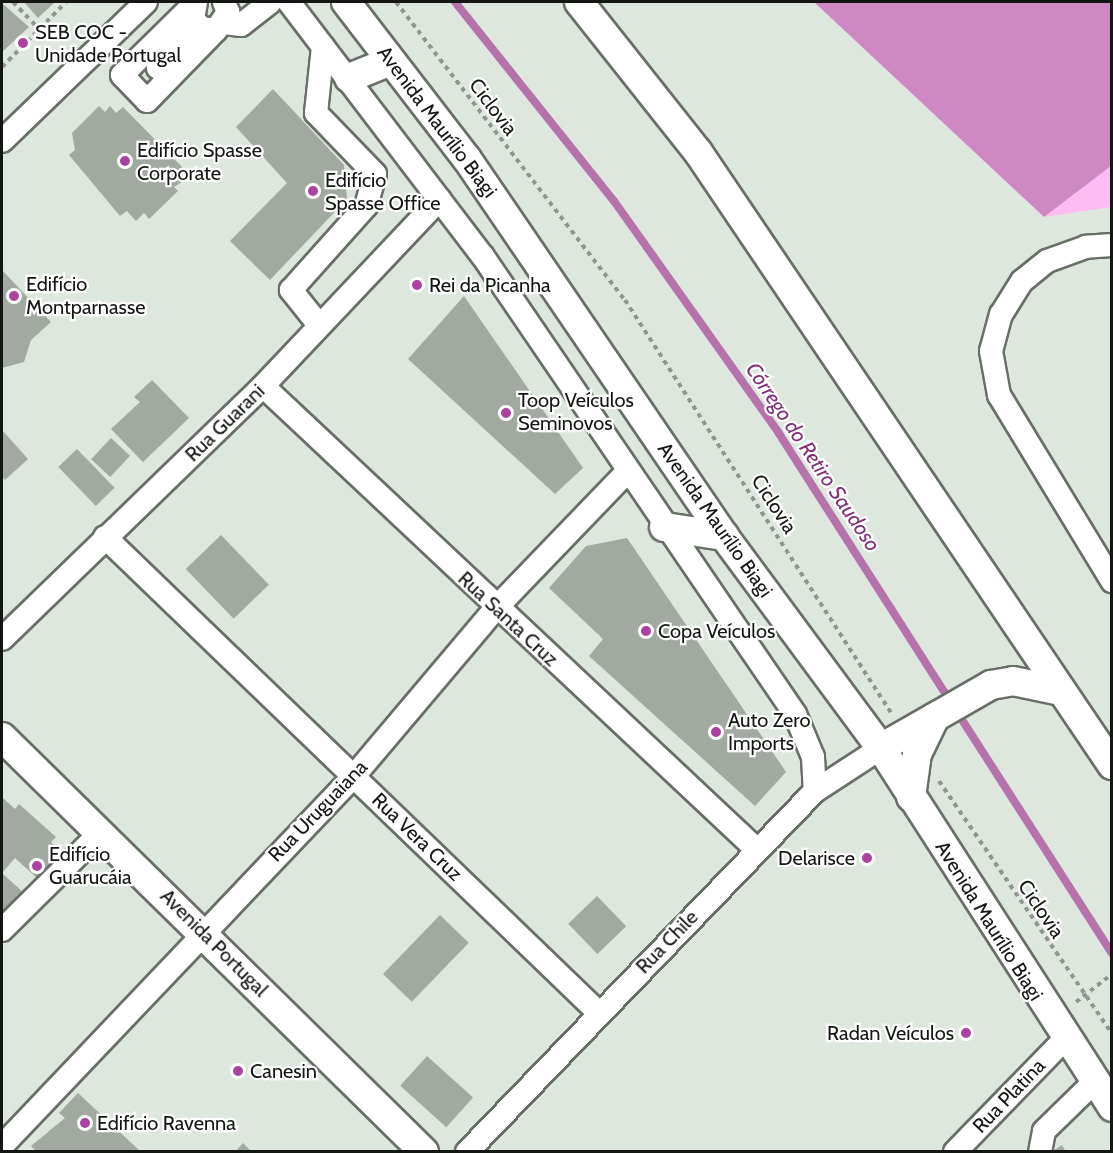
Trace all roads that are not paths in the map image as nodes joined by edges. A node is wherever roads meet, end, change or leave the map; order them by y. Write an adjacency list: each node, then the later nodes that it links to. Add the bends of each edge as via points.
1 (146, 2): 11 (street)
2 (270, 2): 6 (street, via 241,25)
3 (289, 2): 7 (street)
4 (346, 2): 8 (main road, Avenida Maurílio Biagi)
5 (579, 2): 23 (main road, via 698,152)
6 (215, 12): 9 (street)
7 (323, 46): 10 (street); 14 (street, via 316,113 375,174 366,206 291,290)
8 (391, 61): 10 (main road); 18 (main road, Avenida Maurílio Biagi, via 467,159)
9 (158, 68)
10 (349, 78): 12 (street)
11 (2, 141)
12 (440, 199): 14 (street, Rua Guarani); 16 (street)
13 (1112, 245): 20 (street, via 1086,247 1047,261 1022,280 1001,314 991,351 999,394)
14 (320, 325): 15 (street, Rua Guarani)
15 (263, 386): 19 (street, Rua Guarani); 21 (street, Rua Santa Cruz)
16 (628, 471): 17 (street); 21 (street, Rua Uruguaiana)
17 (664, 527): 18 (main road); 29 (street, via 795,714 813,757)
18 (724, 536): 26 (main road, Avenida Maurílio Biagi)
19 (105, 537): 22 (street, Rua Guarani); 28 (street, Rua Vera Cruz)
20 (1112, 581)
21 (496, 608): 28 (street, Rua Uruguaiana); 32 (street, Rua Santa Cruz)
22 (2, 639)
23 (1061, 691): 25 (main road, via 1013,681 991,685 940,714); 27 (main road)
24 (2, 737): 31 (main road, Avenida Portugal)
25 (912, 741): 26 (main road); 30 (main road)
26 (881, 748): 29 (street, Rua Chile); 30 (main road, Avenida Maurílio Biagi)
27 (1112, 765)
28 (354, 776): 34 (street, Rua Uruguaiana); 35 (street, Rua Vera Cruz)
29 (815, 791): 32 (street, Rua Chile)
30 (911, 797): 36 (main road, Avenida Maurílio Biagi)
31 (101, 832): 33 (street); 34 (main road, Avenida Portugal)
32 (756, 849): 35 (street, Rua Chile)
33 (2, 930)
34 (203, 930): 39 (street, Rua Uruguaiana); 40 (main road, Avenida Portugal)
35 (600, 1013): 41 (street, Rua Chile)
36 (1064, 1040): 37 (main road, Avenida Maurílio Biagi); 42 (street, Rua Platina)
37 (1094, 1082): 38 (main road, Avenida Maurílio Biagi); 43 (street, via 1044,1131)
38 (1112, 1107)
39 (2, 1146)
40 (424, 1152)
41 (467, 1152)
42 (955, 1152)
43 (1040, 1152)

